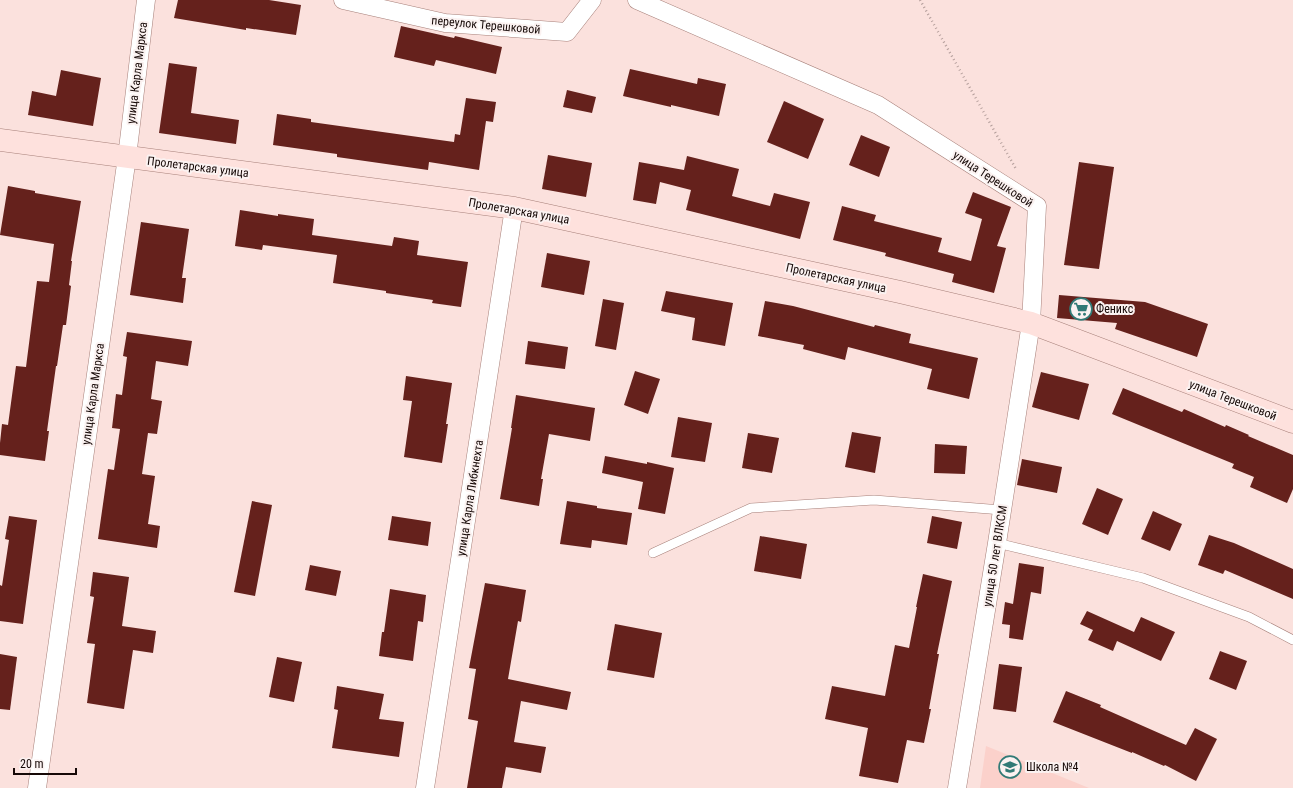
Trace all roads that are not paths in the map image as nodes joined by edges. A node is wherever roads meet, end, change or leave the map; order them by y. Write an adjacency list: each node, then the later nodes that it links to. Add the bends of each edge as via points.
1 (146, 0): 6 (street, улица Карла Маркса)
2 (343, 0): 3 (street, переулок Терешковой, via 445,24 567,32)
3 (592, 0)
4 (637, 0): 8 (street, улица Терешковой, via 878,106 1037,206)
5 (0, 140): 6 (main road, Пролетарская улица)
6 (127, 157): 7 (main road, Пролетарская улица); 14 (street, улица Карла Маркса)
7 (514, 208): 8 (main road, Пролетарская улица); 15 (street, улица Карла Либкнехта)
8 (1031, 323): 9 (main road, улица Терешковой); 10 (street, улица 50 лет ВЛКСМ)
9 (1293, 422)
10 (1002, 510): 11 (street, улица 50 лет ВЛКСМ); 12 (lane, via 874,500 750,508)
11 (997, 543): 13 (lane, via 1143,578 1249,617); 16 (street, улица 50 лет ВЛКСМ)
12 (653, 553)
13 (1293, 640)
14 (37, 788)
15 (425, 788)
16 (957, 788)

